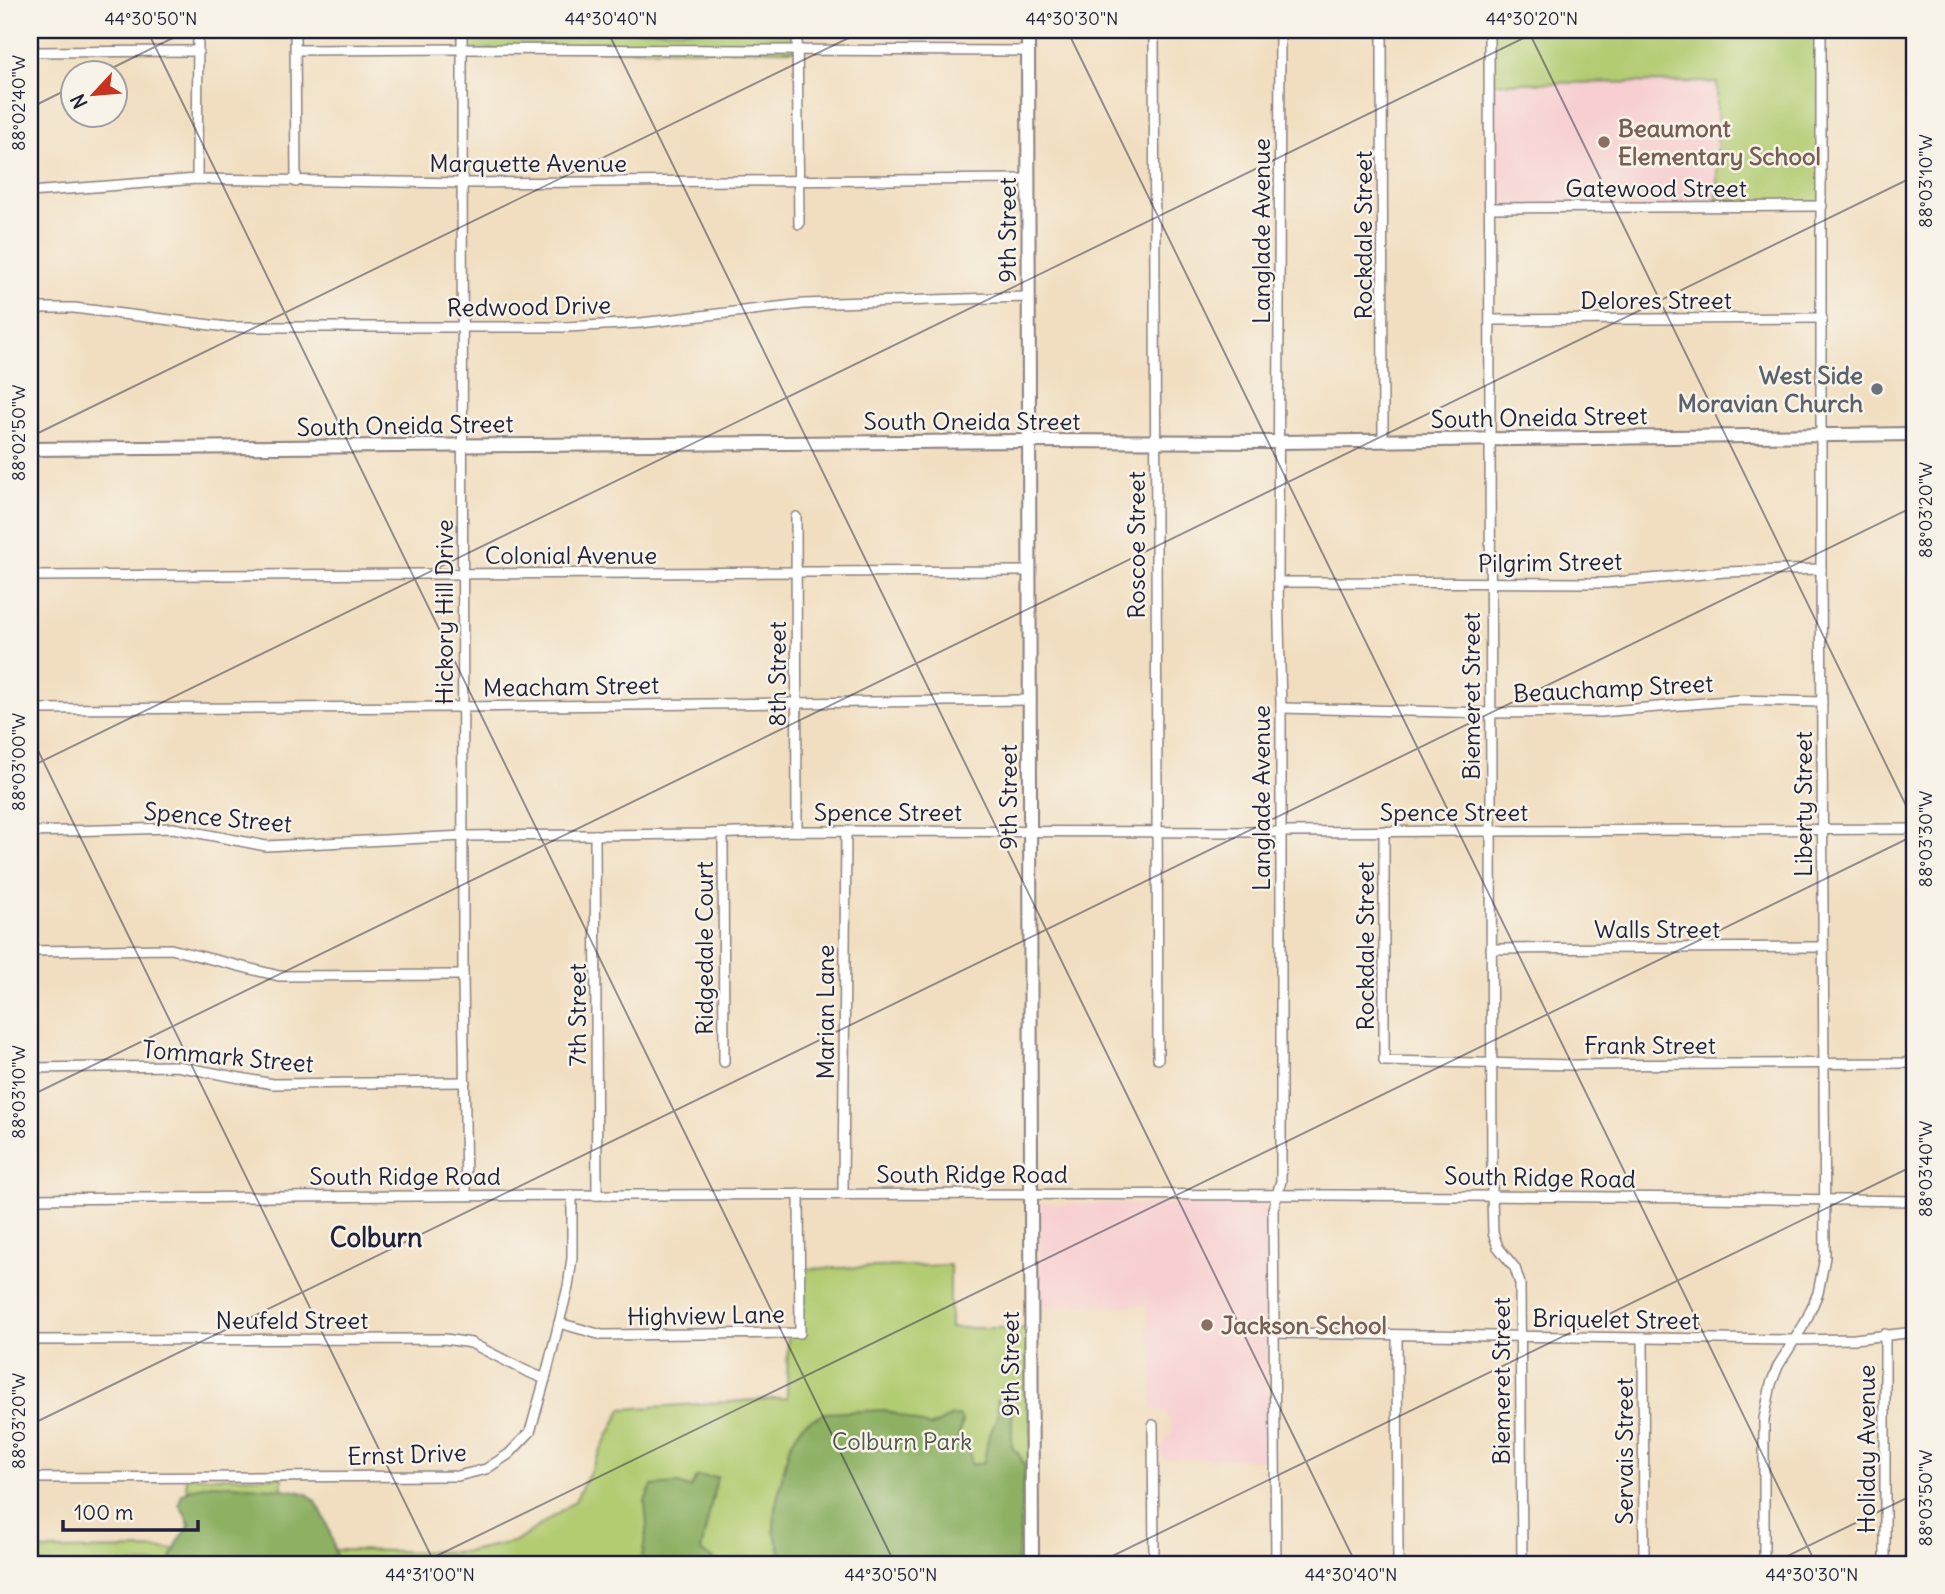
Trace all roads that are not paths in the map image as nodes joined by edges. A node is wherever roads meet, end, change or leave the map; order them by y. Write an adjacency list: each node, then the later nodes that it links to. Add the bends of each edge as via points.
1 (198, 30): 14 (street)
2 (295, 30): 12 (street)
3 (462, 30): 11 (street, Hickory Hill Drive)
4 (797, 30): 13 (street)
5 (1028, 30): 15 (street, 9th Street)
6 (1154, 30): 36 (street, Roscoe Street)
7 (1280, 30): 37 (street, Langlade Avenue)
8 (1382, 30): 34 (street, Rockdale Street)
9 (1489, 30): 24 (street, Biemeret Street)
10 (1821, 30): 23 (street, Liberty Street)
11 (462, 49): 12 (street); 13 (street); 21 (street, Hickory Hill Drive)
12 (296, 50): 20 (street)
13 (797, 50): 15 (street); 19 (street)
14 (198, 51): 16 (street); 17 (street)
15 (1028, 51): 18 (street, 9th Street)
16 (30, 52)
17 (197, 179): 20 (street, Marquette Avenue); 22 (street, Marquette Avenue)
18 (1028, 179): 19 (street, Marquette Avenue); 26 (street, 9th Street)
19 (799, 181): 21 (street, Marquette Avenue); 25 (street)
20 (296, 182): 21 (street, Marquette Avenue)
21 (463, 183): 30 (street, Hickory Hill Drive)
22 (30, 192)
23 (1822, 206): 24 (street, Gatewood Street); 28 (street, Liberty Street)
24 (1490, 208): 29 (street, Biemeret Street)
25 (799, 224)
26 (1028, 297): 30 (street, Redwood Drive, via 803,304 566,327); 35 (street, 9th Street)
27 (30, 308): 30 (street, Redwood Drive, via 74,308 227,327)
28 (1822, 318): 29 (street, Delores Street); 32 (street, Liberty Street)
29 (1490, 320): 33 (street, Biemeret Street)
30 (462, 327): 38 (street, Hickory Hill Drive)
31 (1915, 434): 32 (street, South Oneida Street)
32 (1823, 435): 33 (street, South Oneida Street); 41 (street, Liberty Street)
33 (1490, 439): 34 (street, South Oneida Street); 47 (street, Biemeret Street)
34 (1383, 440): 37 (street, South Oneida Street)
35 (1028, 441): 36 (street, South Oneida Street); 38 (street, South Oneida Street); 42 (street, 9th Street)
36 (1155, 441): 37 (street, South Oneida Street); 59 (street, Roscoe Street)
37 (1279, 442): 46 (street, Langlade Avenue)
38 (463, 446): 39 (street, South Oneida Street); 44 (street, Hickory Hill Drive)
39 (30, 449)
40 (796, 517): 43 (street, 8th Street)
41 (1821, 569): 47 (street, Pilgrim Street, via 1606,583); 49 (street, Liberty Street)
42 (1028, 571): 43 (street, Colonial Avenue); 48 (street, 9th Street)
43 (796, 573): 44 (street, Colonial Avenue); 50 (street, 8th Street)
44 (463, 575): 45 (street, Colonial Avenue); 51 (street, Hickory Hill Drive)
45 (30, 576)
46 (1278, 582): 47 (street, Pilgrim Street); 52 (street, Langlade Avenue)
47 (1490, 583): 54 (street, Biemeret Street)
48 (1029, 700): 50 (street, Meacham Street); 63 (street, 9th Street)
49 (1822, 702): 54 (street, Beauchamp Street, via 1739,700 1600,712); 55 (street, Liberty Street)
50 (797, 703): 51 (street, Meacham Street); 57 (street, 8th Street)
51 (463, 707): 53 (street, Meacham Street); 67 (street, Hickory Hill Drive)
52 (1280, 708): 54 (street, Beauchamp Street); 64 (street, Langlade Avenue)
53 (30, 709)
54 (1491, 713): 61 (street, Biemeret Street)
55 (1823, 829): 56 (street, Spence Street); 61 (street, Spence Street); 68 (street, Liberty Street)
56 (1915, 829)
57 (797, 831): 58 (street, Spence Street); 65 (street, Spence Street)
58 (846, 831): 63 (street, Spence Street); 82 (street, Marian Lane)
59 (1156, 831): 63 (street, Spence Street); 64 (street, Spence Street); 72 (street, Roscoe Street)
60 (1384, 831): 61 (street, Spence Street); 64 (street, Spence Street); 74 (street, Rockdale Street)
61 (1491, 831): 69 (street, Biemeret Street)
62 (30, 832): 67 (street, Spence Street, via 173,828 266,846)
63 (1029, 832): 80 (street, 9th Street)
64 (1281, 832): 83 (street, Langlade Avenue)
65 (723, 834): 66 (street, Spence Street); 73 (street, Ridgedale Court)
66 (595, 835): 67 (street, Spence Street); 86 (street, 7th Street)
67 (464, 836): 71 (street, Hickory Hill Drive)
68 (1823, 947): 69 (street, Walls Street); 76 (street, Liberty Street)
69 (1491, 949): 75 (street, Biemeret Street)
70 (30, 951): 71 (street, via 171,949 279,976)
71 (464, 975): 79 (street, Hickory Hill Drive)
72 (1158, 1059)
73 (724, 1062)
74 (1384, 1062): 75 (street, Frank Street)
75 (1491, 1063): 76 (street, Frank Street); 87 (street, Biemeret Street)
76 (1824, 1063): 77 (street, Frank Street); 89 (street, Liberty Street)
77 (1915, 1063)
78 (30, 1068): 79 (street, Tommark Street, via 176,1066 274,1084)
79 (466, 1082): 84 (street, Hickory Hill Drive)
80 (1030, 1193): 82 (street, South Ridge Road); 83 (street, South Ridge Road); 103 (street, 9th Street)
81 (799, 1194): 82 (street, South Ridge Road); 86 (street, South Ridge Road); 91 (street, Highview Lane, via 800,1333 602,1335)
82 (843, 1194)
83 (1278, 1194): 87 (street, South Ridge Road); 93 (street, Langlade Avenue, via 1273,1209)
84 (466, 1195): 85 (street, South Ridge Road); 88 (street, South Ridge Road)
85 (572, 1195): 86 (street, South Ridge Road); 91 (street, Ernst Drive, via 572,1258)
86 (597, 1195)
87 (1492, 1195): 89 (street, South Ridge Road); 96 (street, Biemeret Street, via 1493,1233 1520,1284)
88 (30, 1199)
89 (1825, 1200): 90 (street, South Ridge Road); 99 (street, Liberty Street, via 1825,1257 1818,1293)
90 (1915, 1201)
91 (559, 1323): 100 (street, Ernst Drive)
92 (1915, 1332): 94 (street, Briquelet Street)
93 (1275, 1333): 95 (street, Briquelet Street); 105 (street, Langlade Avenue)
94 (1885, 1334): 99 (street, Briquelet Street); 110 (street, Holiday Avenue)
95 (1397, 1335): 96 (street, Briquelet Street); 106 (street)
96 (1521, 1336): 97 (street, Briquelet Street); 107 (street, Biemeret Street)
97 (1643, 1338): 99 (street, Briquelet Street); 108 (street, Servais Street)
98 (30, 1340): 100 (street, Neufeld Street, via 445,1339 471,1343)
99 (1794, 1340): 109 (street, Liberty Street, via 1771,1384 1764,1419)
100 (545, 1378): 102 (street, Ernst Drive, via 530,1432 486,1469 458,1476)
101 (1153, 1425): 104 (street)
102 (30, 1478)
103 (1031, 1564)
104 (1154, 1564)
105 (1276, 1564)
106 (1398, 1564)
107 (1522, 1564)
108 (1644, 1564)
109 (1764, 1564)
110 (1885, 1564)

